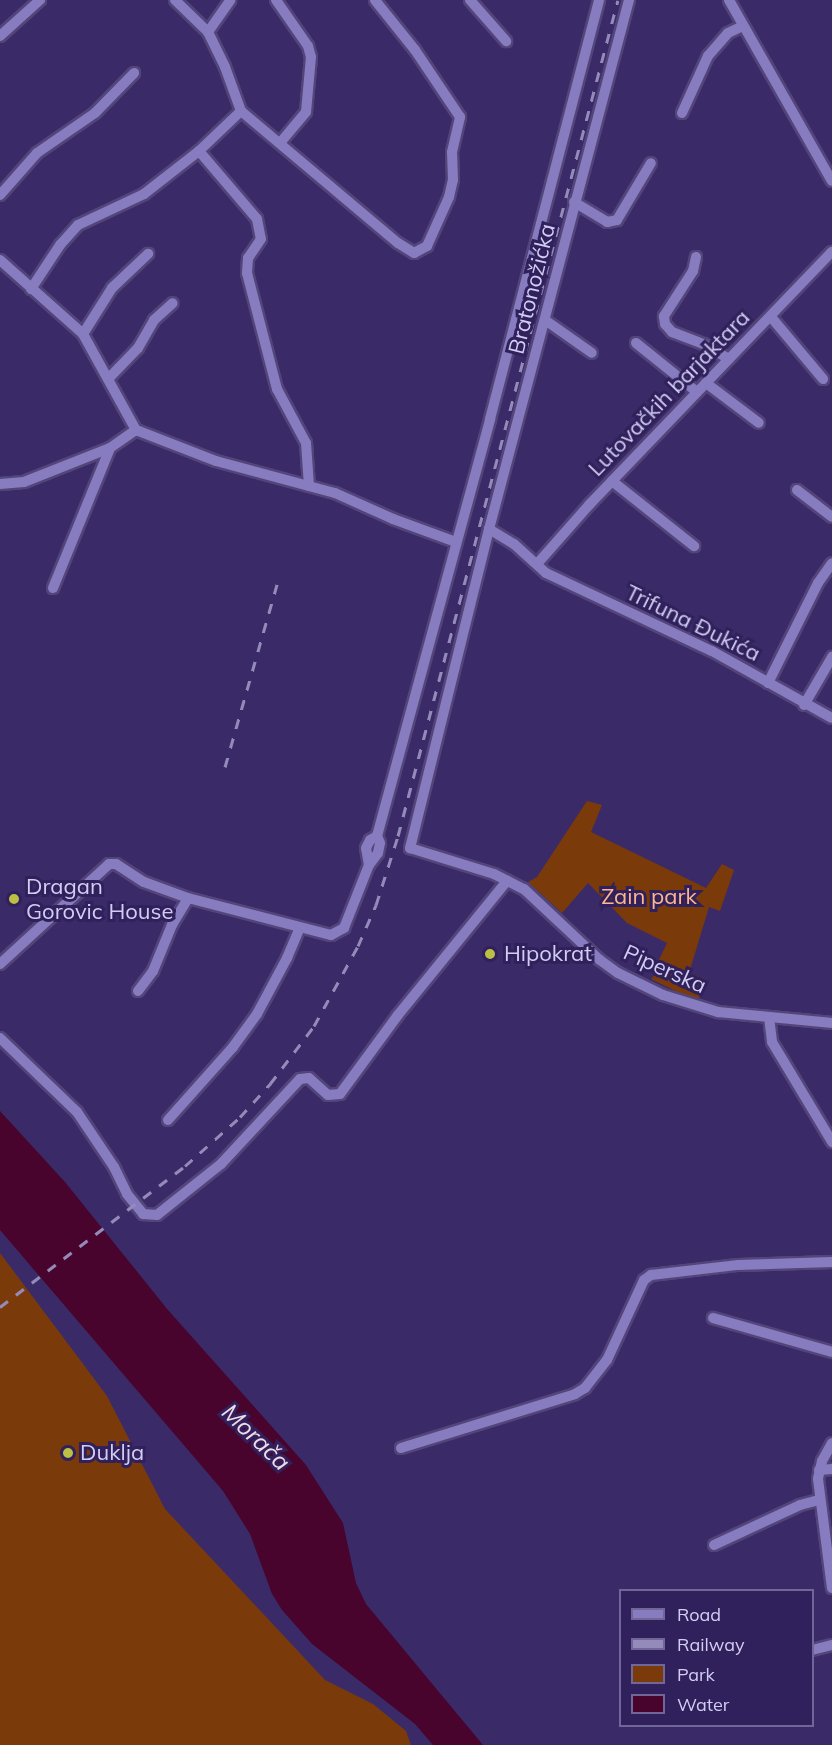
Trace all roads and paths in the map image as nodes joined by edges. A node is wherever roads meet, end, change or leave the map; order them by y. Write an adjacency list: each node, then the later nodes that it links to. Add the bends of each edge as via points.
1 (40, 0): 12 (street)
2 (175, 0): 11 (street)
3 (230, 0): 11 (street)
4 (276, 0): 17 (street, via 297,28 311,57 306,112)
5 (375, 0): 17 (street, via 460,117 452,152 449,197 426,246 411,253)
6 (470, 0): 13 (street)
7 (599, 0): 48 (street)
8 (629, 0): 22 (street, Bratonožićka)
9 (729, 0): 10 (street)
10 (743, 26): 16 (street, via 728,33 708,56); 20 (street)
11 (208, 32): 15 (street)
12 (0, 36)
13 (506, 41)
14 (134, 74): 21 (street, via 94,113 38,153)
15 (241, 111): 17 (street); 18 (street)
16 (682, 113)
17 (281, 142)
18 (200, 151): 27 (street, via 144,194 78,225); 44 (street, via 257,219 261,239 248,258 247,273 277,389 306,443)
19 (651, 163): 22 (street, via 616,220 608,222)
20 (832, 181)
21 (0, 195)
22 (574, 202): 30 (street, Bratonožićka)
23 (832, 252): 29 (street, Lutovačkih barjaktara)
24 (148, 254): 31 (street, via 112,288)
25 (696, 257): 34 (street, via 693,271 664,316 665,324 672,332)
26 (0, 261): 27 (street)
27 (32, 289): 31 (street)
28 (173, 303): 35 (street, via 154,320 138,348)
29 (771, 317): 34 (street, Lutovačkih barjaktara); 36 (street)
30 (545, 320): 33 (street); 47 (street, Bratonožićka)
31 (83, 334): 35 (street)
32 (636, 343): 38 (street)
33 (591, 353)
34 (729, 359): 37 (street, Lutovačkih barjaktara)
35 (109, 378): 40 (street)
36 (823, 379)
37 (706, 383): 38 (street, Lutovačkih barjaktara); 39 (street)
38 (697, 392): 42 (street, Lutovačkih barjaktara)
39 (759, 423)
40 (136, 430): 41 (street); 44 (street, via 216,461)
41 (110, 448): 43 (street, via 24,482); 52 (street)
42 (612, 481): 49 (street); 51 (street, Lutovačkih barjaktara)
43 (0, 484)
44 (309, 486): 48 (street)
45 (797, 490): 46 (street)
46 (832, 517)
47 (489, 529): 51 (street); 57 (street, Piperska, via 407,847)
48 (456, 542): 59 (street, via 377,836 366,848 369,865 350,917 340,932 331,935)
49 (694, 546)
50 (832, 563): 54 (street)
51 (537, 564): 54 (street, Trifuna Đukića, via 546,573 712,651)
52 (53, 588)
53 (832, 657): 55 (street)
54 (768, 683): 55 (street, Trifuna Đukića)
55 (804, 705): 56 (street, Trifuna Đukića)
56 (832, 718)
57 (507, 881): 62 (street, Piperska, via 524,889 600,960 637,983 718,1012); 64 (street, via 398,1015 340,1094 328,1095 309,1078 300,1079 221,1164 157,1215 143,1214 77,1112)
58 (188, 898): 59 (street); 60 (street, via 109,864); 61 (street)
59 (300, 928): 65 (street, via 257,1014)
60 (0, 964)
61 (138, 992)
62 (769, 1017): 63 (street, Piperska); 66 (street, via 772,1042)
63 (832, 1023)
64 (0, 1038)
65 (168, 1120)
66 (832, 1142)
67 (832, 1262): 71 (street, via 738,1265 651,1275 644,1280 608,1360 585,1388)
68 (713, 1318): 69 (street)
69 (832, 1352)
70 (832, 1443): 73 (street)
71 (400, 1448)
72 (832, 1469): 73 (street)
73 (819, 1470): 74 (street)
74 (819, 1500): 75 (street); 76 (street)
75 (714, 1545)
76 (832, 1588)
77 (832, 1645): 78 (street)
78 (814, 1650)

